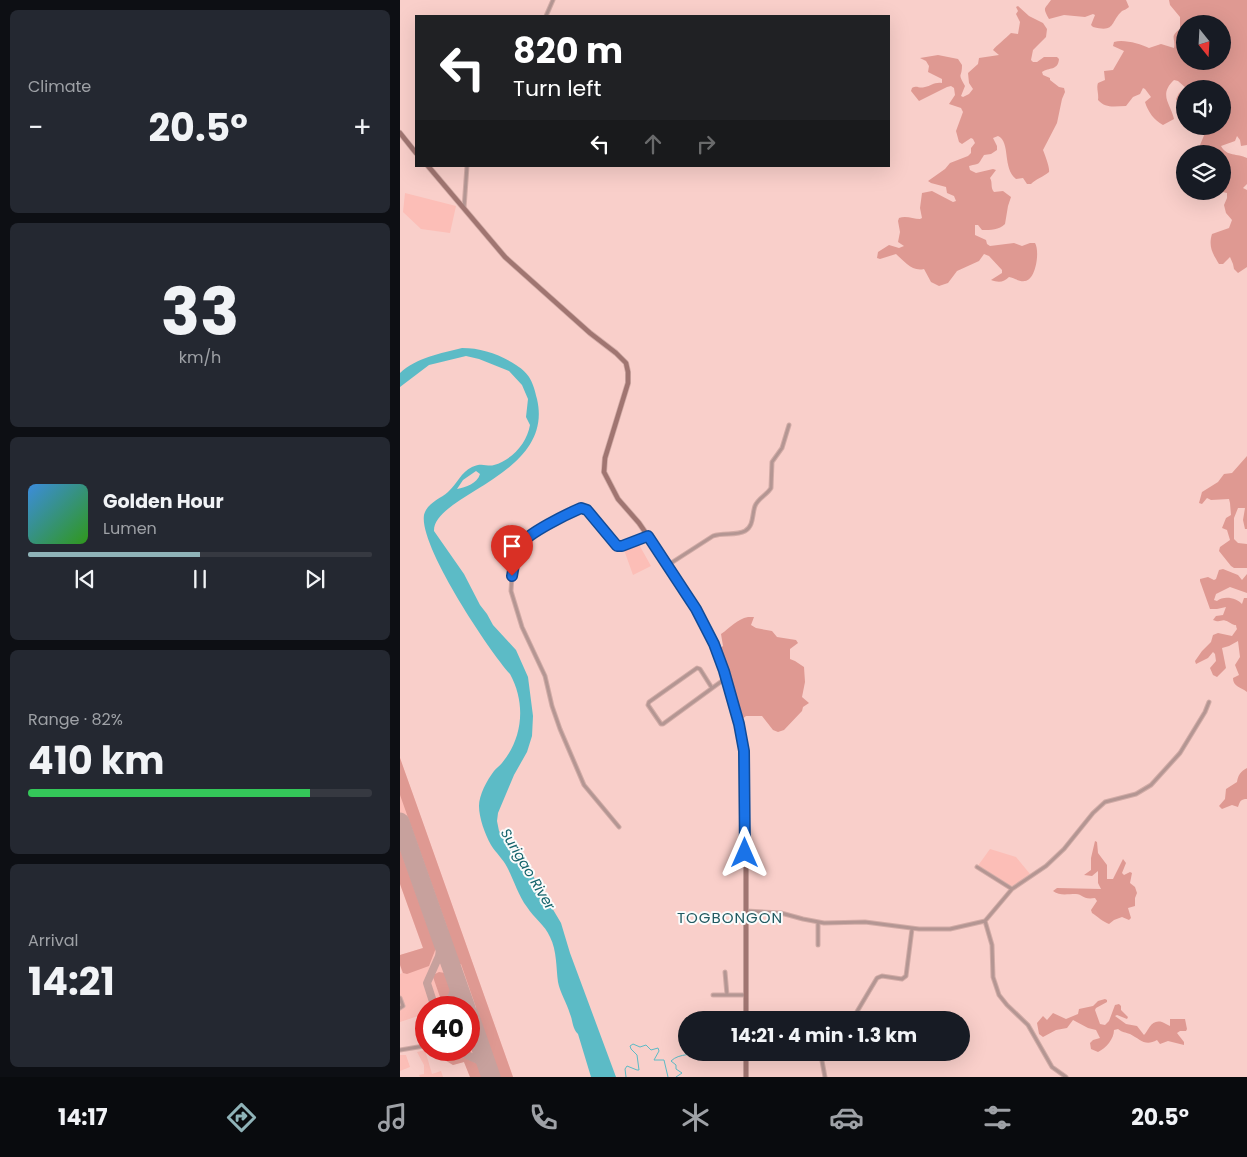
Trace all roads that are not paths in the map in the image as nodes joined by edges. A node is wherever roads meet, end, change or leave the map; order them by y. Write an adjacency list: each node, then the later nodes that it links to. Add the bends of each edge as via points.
1 (553, 0): 2 (street)
2 (546, 15)
3 (400, 133): 4 (street)
4 (415, 151)
5 (429, 167): 7 (street)
6 (467, 167): 7 (street)
7 (464, 209): 9 (street, via 518,270 626,363 628,383 605,458 604,472 618,499)
8 (789, 425): 10 (street, via 782,448 772,462 771,488 757,502 748,529 717,535)
9 (648, 536): 10 (street); 14 (street, via 617,546 587,510 581,508 523,542 511,581 513,602 545,676 554,713 569,752 587,790)
10 (668, 565): 11 (street, via 714,644)
11 (726, 678): 12 (street); 17 (street, via 742,734 746,762)
12 (712, 688): 12 (street, via 662,724 648,705 696,668)
13 (1208, 702): 16 (street, via 1180,753 1151,785 1136,794 1105,802 1046,866)
14 (619, 827)
15 (978, 867): 16 (street)
16 (1012, 889): 18 (street)
17 (745, 912): 19 (street, via 781,913); 25 (street)
18 (985, 921): 20 (street, via 950,929); 36 (street, via 992,945 993,977 999,994 1028,1025 1052,1067)
19 (818, 922): 20 (street, via 865,922); 21 (street)
20 (912, 929): 29 (street, via 906,976 902,979 878,978)
21 (818, 945)
22 (726, 972): 24 (street)
23 (713, 995): 24 (street)
24 (727, 995): 25 (street)
25 (746, 995): 28 (street)
26 (400, 998): 27 (street)
27 (400, 1008)
28 (746, 1011)
29 (858, 1011)
30 (415, 1048): 31 (street)
31 (400, 1050)
32 (746, 1061): 34 (street)
33 (822, 1061): 35 (street)
34 (746, 1077)
35 (824, 1077)
36 (1066, 1077)

